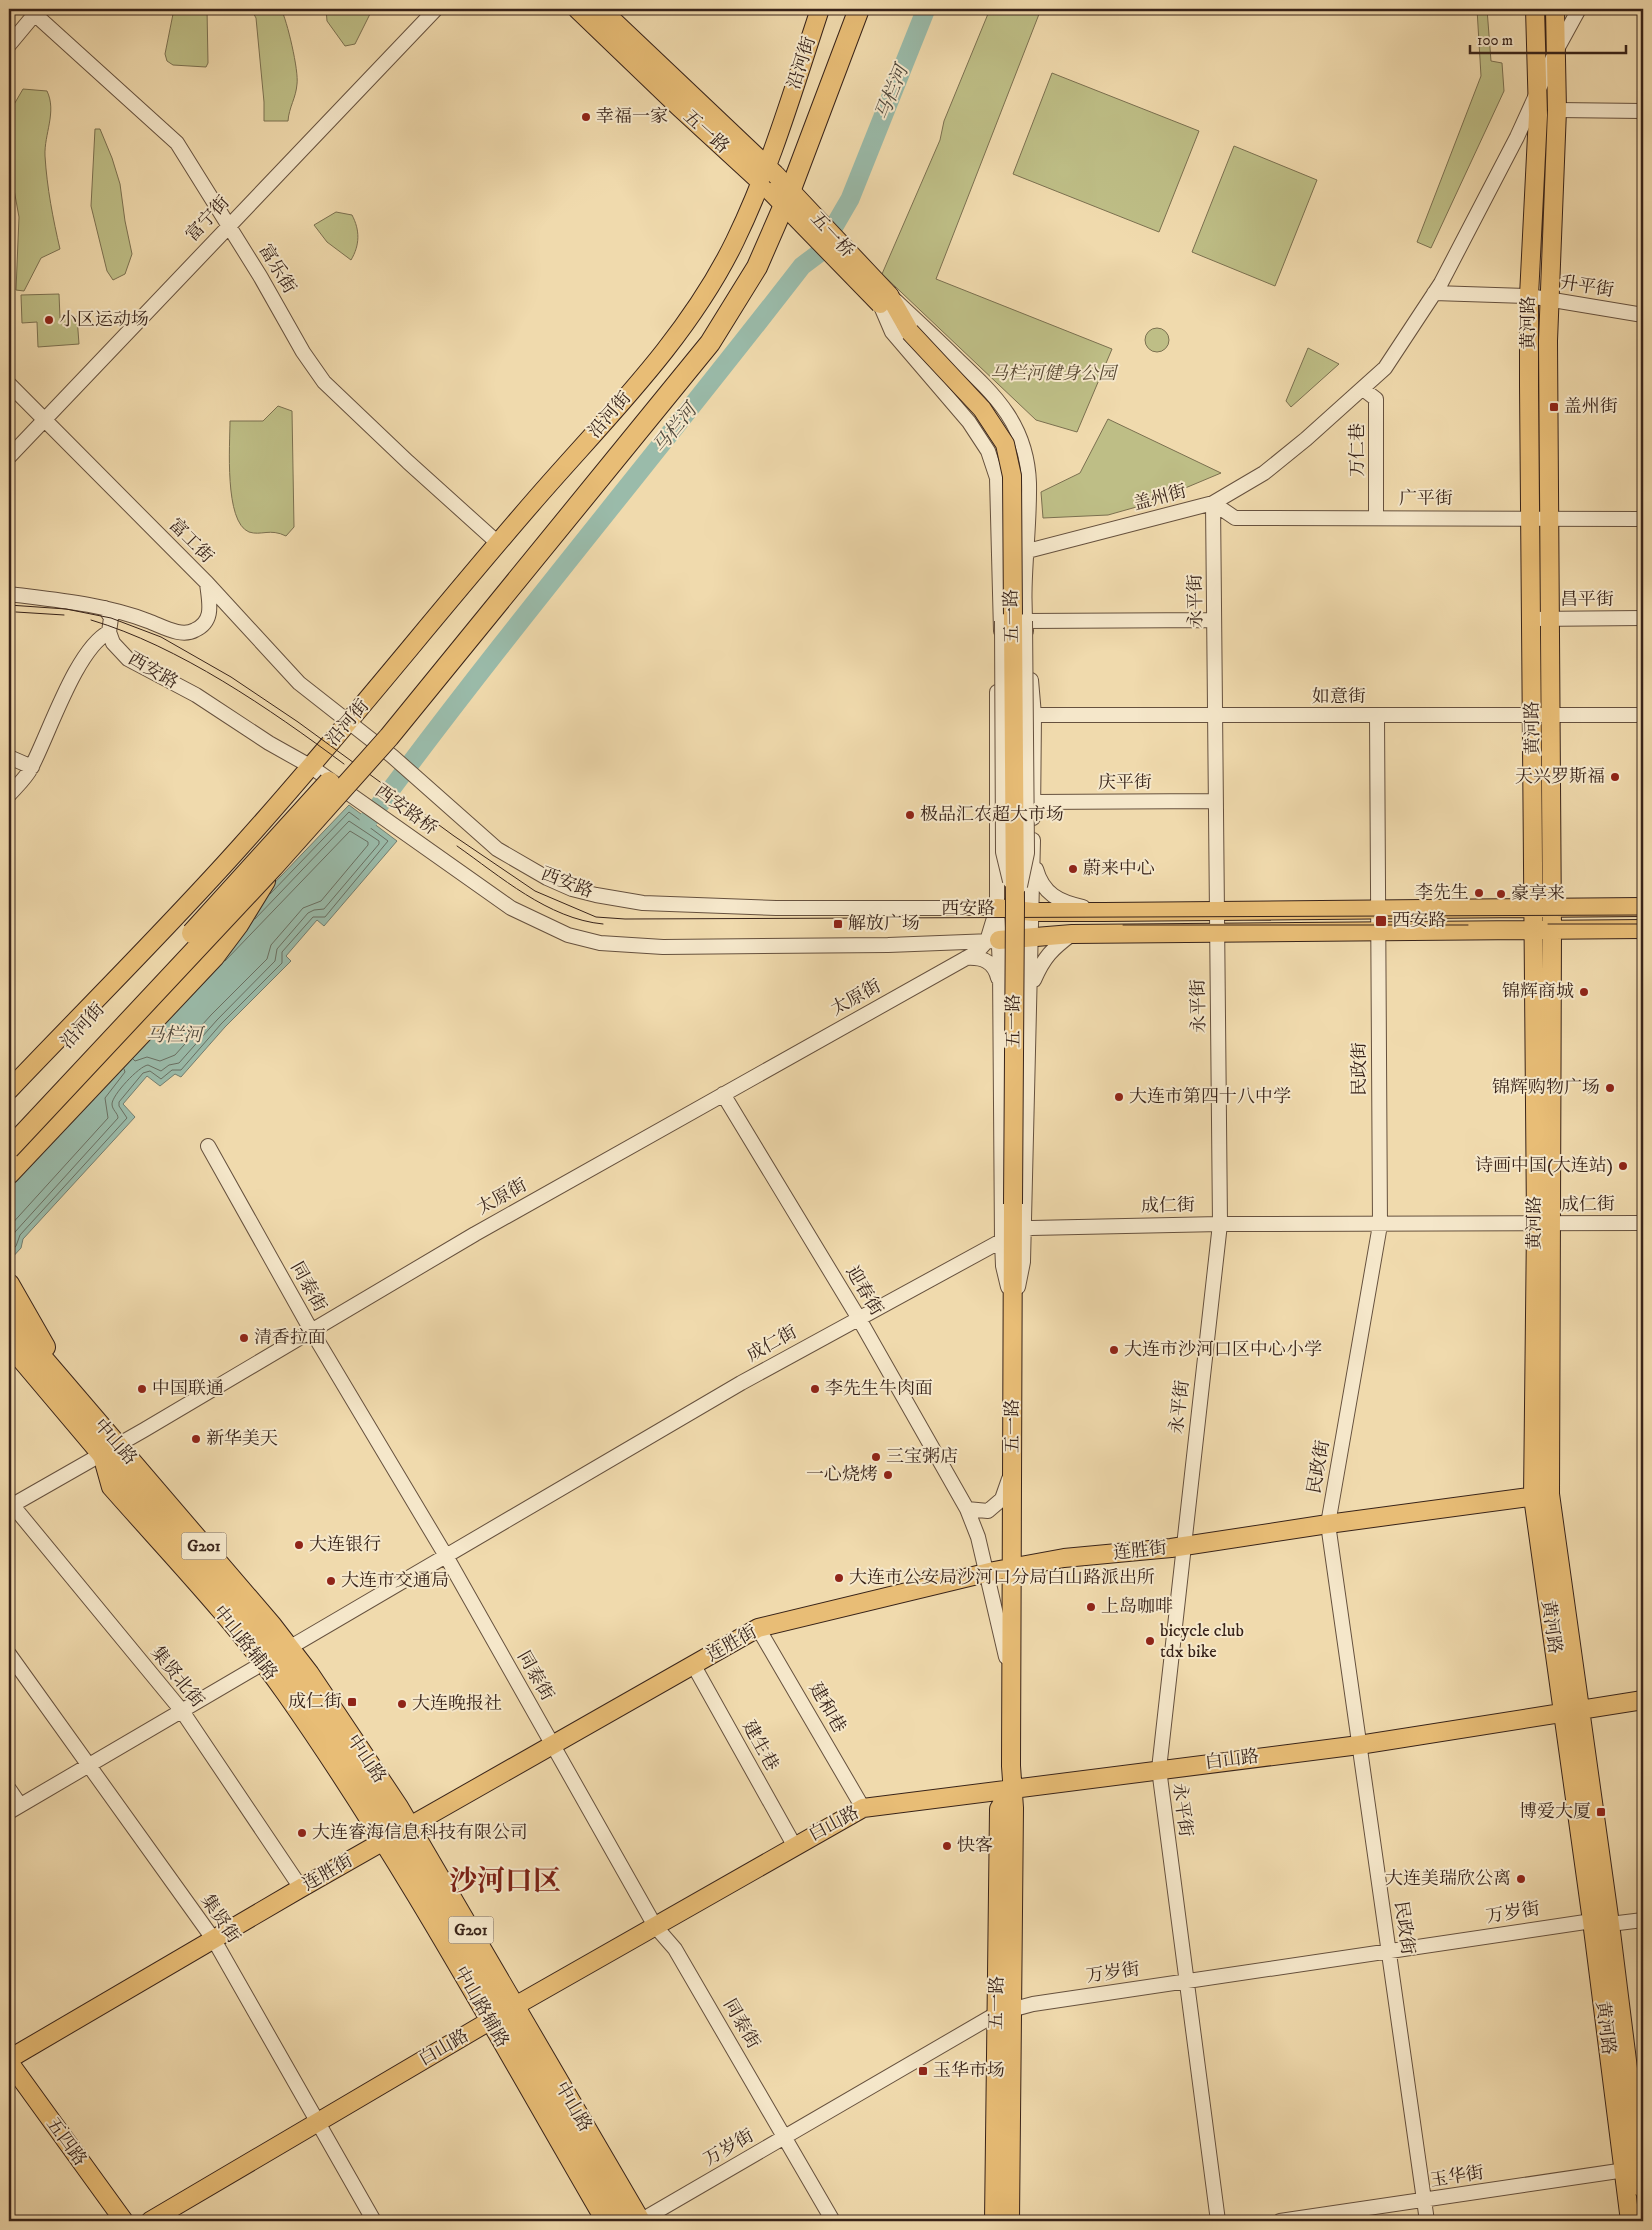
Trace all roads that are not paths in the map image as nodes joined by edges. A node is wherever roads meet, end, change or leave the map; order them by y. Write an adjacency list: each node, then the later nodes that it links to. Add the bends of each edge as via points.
1 (436, 9): 17 (street, 富宁街)
2 (577, 9): 16 (main road, 五一路, via 678,107)
3 (601, 9): 16 (main road, 五一路)
4 (820, 9): 16 (main road, 沿河街)
5 (849, 9): 88 (highway, bridge, via 749,263 703,338 380,727)
6 (859, 9): 63 (highway, bridge, via 791,189 760,259 710,343 389,737)
7 (1535, 9): 13 (main road, 黄河路)
8 (1554, 9): 12 (main road, 黄河路)
9 (1579, 9): 12 (street, 盖州街)
10 (34, 10): 11 (street); 17 (street, 富乐街, via 177,143)
11 (9, 45)
12 (1556, 51): 13 (street, 盖州街); 14 (main road, 黄河路)
13 (1538, 94): 18 (street, 盖州街); 19 (main road, 黄河路)
14 (1558, 110): 15 (street); 20 (main road, 黄河路)
15 (1643, 112)
16 (769, 179): 21 (main road, 五一桥, bridge); 32 (main road, 沿河街, via 708,289 678,332 618,407)
17 (229, 226): 25 (street, 富宁街); 32 (street, 富乐街, via 324,382)
18 (1434, 293): 19 (street, 升平街); 24 (street, 盖州街, via 1385,368)
19 (1529, 296): 20 (street, 升平街); 29 (main road, 黄河路)
20 (1549, 299): 22 (street, 升平街); 30 (main road, 黄河路)
21 (885, 300): 33 (street, via 994,394 1014,423 1028,465); 34 (street, via 892,332 969,422 988,451 997,478); 64 (main road, 五一路, bridge, via 910,332 982,408 1005,444 1012,476)
22 (1643, 315)
23 (9, 384): 25 (street, 富工街)
24 (1363, 389): 27 (street, 盖州街, via 1264,473); 28 (street, 万仁巷, via 1376,399)
25 (44, 418): 26 (street, 富宁街); 35 (street, 富工街)
26 (9, 457)
27 (1214, 503): 28 (street, 广平街, via 1235,518); 33 (street, 盖州街); 42 (street, 永平街)
28 (1376, 518): 29 (street, 广平街)
29 (1530, 518): 30 (street, 广平街); 39 (main road, 黄河路)
30 (1549, 518): 31 (street, 广平街); 40 (main road, 黄河路)
31 (1643, 519)
32 (499, 544): 51 (main road, 沿河街)
33 (1025, 553): 34 (street, 盖州街); 43 (street)
34 (1001, 556): 41 (street)
35 (207, 583): 37 (street, via 210,618 194,632 174,632); 51 (street, 富工街, via 300,683)
36 (9, 594): 37 (street)
37 (106, 608): 44 (street, 西安路, via 111,618)
38 (1643, 618): 40 (street, 昌平街)
39 (1531, 619): 40 (street, 昌平街); 50 (main road, 黄河路)
40 (1549, 619): 49 (main road, 黄河路)
41 (1002, 620): 60 (street, via 995,715); 64 (street, bridge, via 1003,852)
42 (1214, 620): 43 (street); 46 (street, 永平街)
43 (1025, 621): 45 (street); 64 (street, bridge, via 1027,853)
44 (109, 632): 53 (street, 西安路, via 113,643 128,659 196,695); 54 (street, via 92,645 59,706)
45 (1034, 715): 46 (street, 如意街); 58 (street)
46 (1216, 715): 48 (street, 如意街); 57 (street, 永平街)
47 (1643, 715): 49 (street, 如意街)
48 (1377, 716): 50 (street, 如意街); 70 (street, 民政街)
49 (1550, 716): 50 (street, 如意街); 68 (main road, 黄河路)
50 (1532, 717): 67 (main road, 黄河路)
51 (350, 722): 53 (main road, 沿河街); 59 (street, 西安路桥)
52 (9, 757): 54 (street)
53 (310, 766): 55 (street, 西安路); 85 (main road, 沿河街, via 241,846); 87 (main road, 沿河街, via 309,781 248,853)
54 (32, 767): 56 (street)
55 (351, 793): 61 (street, 西安路桥)
56 (9, 795)
57 (1216, 801): 58 (street, 庆平街); 71 (street, 永平街)
58 (1033, 802): 62 (street)
59 (465, 822): 69 (street, 西安路, via 520,864 572,889 596,895 643,903 747,907)
60 (996, 849): 66 (street); 69 (street, via 985,898)
61 (439, 858): 81 (street, 西安路, via 511,908 568,935 600,943 664,947)
62 (1033, 858): 72 (street); 73 (street, via 1039,880 1053,898)
63 (273, 867): 90 (highway, bridge); 91 (highway, bridge, via 214,957)
64 (1015, 904): 96 (main road, 五一路, bridge)
65 (1643, 907): 68 (main road, 西安路)
66 (997, 908): 69 (street, 西安路); 72 (main road, 西安路); 81 (street)
67 (1534, 908): 68 (main road, 西安路); 70 (main road, 西安路); 76 (main road, 黄河路)
68 (1552, 908): 75 (main road, 黄河路)
69 (965, 909)
70 (1378, 909): 71 (main road, 西安路); 78 (street, 民政街)
71 (1217, 910): 73 (main road, 西安路); 77 (street, 永平街)
72 (1033, 912): 73 (main road, 西安路); 80 (street); 81 (street, 太原街)
73 (1104, 912)
74 (1643, 929): 75 (main road)
75 (1552, 931): 76 (main road); 94 (main road, 黄河路)
76 (1534, 932): 78 (main road); 94 (main road, 黄河路)
77 (1217, 933): 78 (main road); 79 (main road); 93 (street, 永平街)
78 (1378, 933): 95 (street, 民政街)
79 (1072, 934): 80 (main road); 84 (street, via 1045,957 1034,980)
80 (1032, 938): 81 (main road); 84 (street)
81 (993, 941): 82 (street, 太原街); 83 (street)
82 (965, 958): 83 (street, via 987,961 997,972); 86 (street, 太原街)
83 (1000, 983): 96 (street)
84 (1030, 1000): 96 (street)
85 (9, 1090)
86 (723, 1094): 98 (street, 迎春街); 100 (street, 太原街)
87 (9, 1104)
88 (9, 1131)
89 (208, 1146): 100 (street, 同泰街)
90 (9, 1149)
91 (9, 1174)
92 (1643, 1223): 94 (street, 成仁街)
93 (1220, 1224): 95 (street, 成仁街); 96 (street, 成仁街, via 1031,1228); 109 (street, 永平街)
94 (1544, 1224): 95 (street, 成仁街); 105 (main road, 黄河路)
95 (1380, 1225): 108 (street, 民政街)
96 (1012, 1236): 98 (street, 成仁街); 104 (main road, 五一路)
97 (9, 1285): 102 (highway)
98 (858, 1317): 107 (street, 迎春街); 110 (street, 成仁街)
99 (9, 1319): 102 (highway, 中山路 / G201)
100 (311, 1330): 103 (street, 太原街); 110 (street, 同泰街)
101 (9, 1344): 103 (highway, 中山路 / G201)
102 (75, 1396): 103 (highway, 中山路 / G201)
103 (110, 1450): 106 (street, 太原街); 115 (highway, 中山路 / G201); 115 (main road, 中山路辅路, via 111,1487)
104 (1012, 1469): 107 (street, via 1002,1499 988,1511); 111 (main road, 五一路)
105 (1542, 1496): 108 (main road, 连胜街); 120 (main road, 黄河路)
106 (10, 1505): 119 (street, 集贤北街)
107 (967, 1509): 112 (street, 迎春街)
108 (1328, 1524): 109 (main road, 连胜街); 122 (street, 民政街)
109 (1184, 1546): 111 (main road, 连胜街, via 1064,1558); 124 (street, 永平街)
110 (446, 1556): 115 (street, 成仁街); 121 (street, 同泰街)
111 (1012, 1569): 112 (main road, 连胜街); 117 (main road, 五一路)
112 (987, 1573): 113 (main road, 连胜街); 117 (street, 迎春街)
113 (758, 1628): 116 (main road, 连胜街); 127 (street, 建和巷)
114 (9, 1654): 123 (street, 集贤街)
115 (275, 1656): 119 (street, 成仁街); 129 (main road, 中山路辅路, via 285,1692); 129 (highway, 中山路 / G201, via 309,1674)
116 (694, 1666): 121 (main road, 连胜街); 130 (street, 建生巷)
117 (1011, 1680): 125 (main road, 五一路)
118 (1643, 1700): 120 (main road, 白山路)
119 (182, 1710): 123 (street, 成仁街); 131 (street, 集贤北街)
120 (1571, 1710): 122 (main road, 白山路); 133 (main road, 黄河路); 134 (main road, 黄河路)
121 (553, 1744): 129 (main road, 连胜街); 135 (street, 同泰街)
122 (1359, 1745): 124 (main road, 白山路); 137 (street, 民政街)
123 (88, 1765): 128 (street, 成仁街); 136 (street, 集贤街)
124 (1159, 1769): 125 (main road, 白山路); 138 (street, 永平街)
125 (1011, 1789): 127 (main road, 白山路); 139 (main road, 五一路, via 1014,1808)
126 (9, 1790): 128 (street)
127 (863, 1808): 130 (main road, 白山路)
128 (14, 1809)
129 (397, 1833): 131 (main road, 连胜街); 140 (highway, 中山路 / G201); 140 (main road, 中山路辅路)
130 (794, 1845): 135 (main road, 白山路)
131 (301, 1888): 136 (main road, 连胜街)
132 (1643, 1920): 134 (street, 万岁街)
133 (1592, 1921): 134 (street, 万岁街); 137 (street, 万岁街); 144 (main road, 黄河路)
134 (1610, 1924): 144 (main road, 黄河路)
135 (655, 1926): 140 (main road, 白山路); 143 (street, 同泰街, via 675,1949)
136 (214, 1940): 141 (main road, 连胜街); 142 (street, 集贤街)
137 (1388, 1951): 138 (street, 万岁街); 146 (street, 民政街)
138 (1186, 1981): 139 (street, 万岁街, via 1034,2004); 156 (street, 永平街)
139 (1004, 2012): 143 (street, 万岁街); 154 (main road, 五一路); 155 (main road, 五一路)
140 (502, 2014): 142 (main road, 白山路); 150 (main road, 中山路辅路, via 604,2219); 151 (highway, 中山路 / G201); 152 (highway, 中山路 / G201)
141 (9, 2060): 147 (main road, 五四路)
142 (316, 2122): 148 (main road, 白山路); 149 (street, 集贤街)
143 (785, 2137): 152 (street, 万岁街); 153 (street, 同泰街)
144 (1632, 2169): 145 (main road, 黄河路); 146 (street, 玉华街); 159 (main road, 黄河路)
145 (1643, 2189)
146 (1424, 2201): 157 (street, 玉华街); 158 (street, 民政街)
147 (124, 2221)
148 (150, 2221)
149 (374, 2221)
150 (613, 2221)
151 (622, 2221)
152 (640, 2221)
153 (834, 2221)
154 (994, 2221)
155 (1010, 2221)
156 (1218, 2221)
157 (1280, 2221)
158 (1426, 2221)
159 (1630, 2221)

